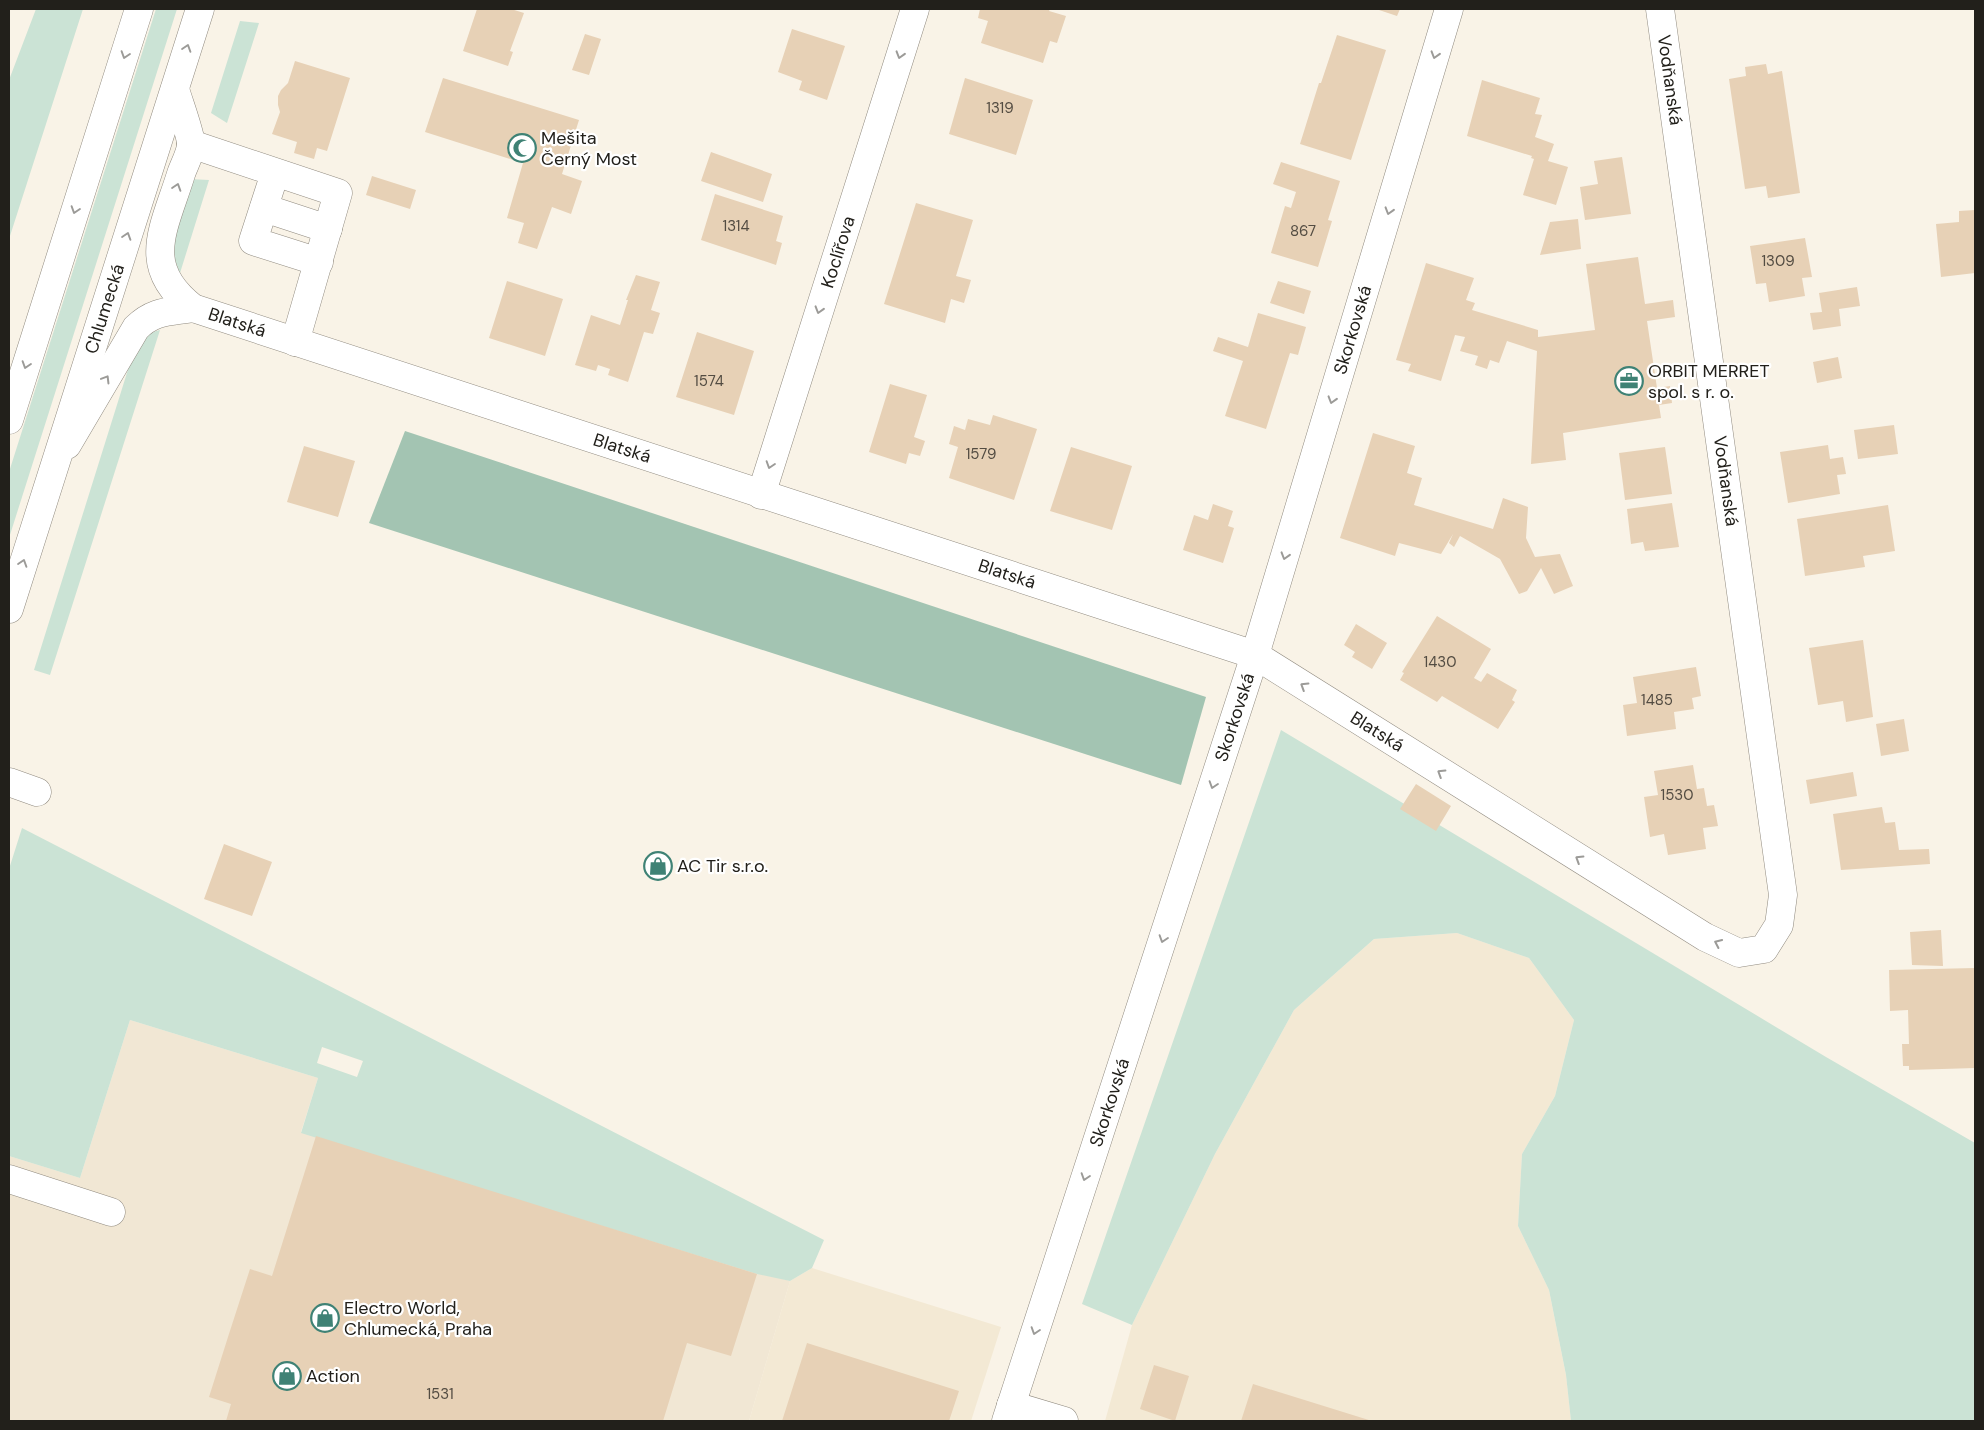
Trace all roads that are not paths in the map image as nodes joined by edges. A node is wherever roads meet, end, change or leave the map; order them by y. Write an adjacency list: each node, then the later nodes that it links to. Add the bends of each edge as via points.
1 (139, 9): 14 (street, one-way to 14)
2 (200, 9): 6 (street, Chlumecká, one-way to 2)
3 (914, 9): 16 (street, Koclířova, one-way to 16)
4 (1450, 9): 18 (street, Skorkovská, one-way to 18)
5 (1660, 9): 21 (street, Vodňanská, via 1784,895 1779,925)
6 (175, 89): 7 (street); 15 (street, Chlumecká, one-way to 6)
7 (191, 144): 8 (street); 12 (street, one-way to 7, via 170,287 160,262 162,234)
8 (275, 172): 9 (street); 10 (street, via 338,193)
9 (264, 208): 10 (street); 11 (street, via 252,241)
10 (328, 229): 11 (street)
11 (319, 262): 13 (street)
12 (194, 308): 13 (street, Blatská); 15 (street, one-way to 12, via 136,328 146,318 159,313)
13 (295, 342): 16 (street, Blatská)
14 (9, 420)
15 (54, 466): 17 (street, Chlumecká, one-way to 15)
16 (761, 494): 18 (street, Blatská)
17 (9, 609)
18 (1255, 655): 21 (street, Blatská, one-way to 18, via 1739,953 1705,937); 24 (street, Skorkovská, one-way to 24)
19 (9, 782): 20 (street)
20 (38, 792)
21 (1764, 950)
22 (9, 1179): 23 (street)
23 (111, 1212)
24 (1008, 1413): 25 (street)
25 (1064, 1421)

